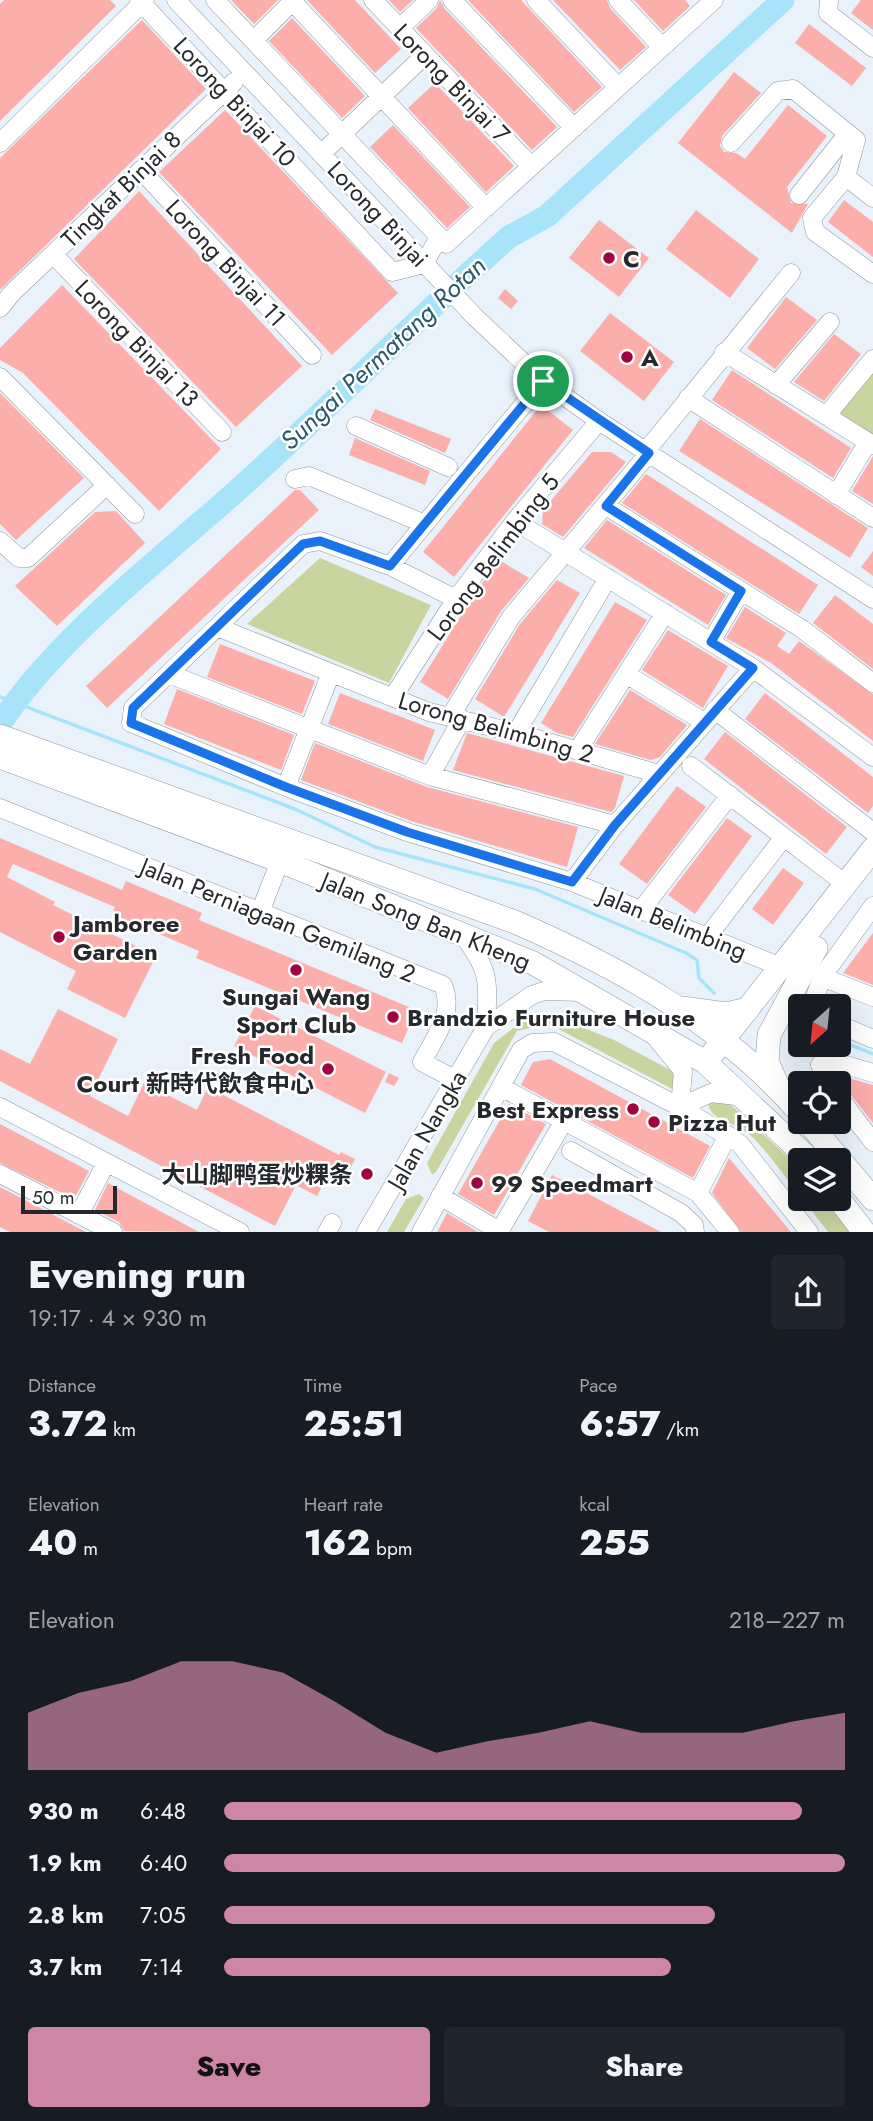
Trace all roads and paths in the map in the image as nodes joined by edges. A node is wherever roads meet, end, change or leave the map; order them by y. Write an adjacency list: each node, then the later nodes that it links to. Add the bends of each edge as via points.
1 (176, 0): 17 (street, Lorong Binjai)
2 (215, 0): 13 (street)
3 (373, 0): 12 (street, Lorong Binjai 7)
4 (429, 0): 12 (street)
5 (452, 0): 23 (street)
6 (536, 0): 19 (street)
7 (618, 0): 14 (street)
8 (142, 1): 20 (street, Lorong Binjai 10); 26 (street)
9 (293, 1): 13 (street); 21 (street)
10 (708, 2): 14 (street)
11 (828, 6): 15 (street)
12 (400, 28): 16 (street, Lorong Binjai 7)
13 (254, 40): 18 (street)
14 (662, 47): 19 (street)
15 (873, 48)
16 (425, 55): 21 (street); 29 (street, Lorong Binjai 7)
17 (244, 72): 20 (street, Tingkat Binjai 8); 22 (street, Lorong Binjai)
18 (288, 77): 22 (street); 25 (street)
19 (618, 87): 23 (street)
20 (225, 90): 30 (street, Tingkat Binjai 8); 37 (street, Lorong Binjai 10, via 393,272)
21 (382, 96): 25 (street); 34 (street)
22 (268, 97): 28 (street, Lorong Binjai)
23 (574, 128): 29 (street)
24 (848, 133): 27 (street, via 793,89 778,91); 31 (street, via 856,140); 32 (street)
25 (342, 134): 28 (street); 35 (street)
26 (0, 143)
27 (731, 143)
28 (321, 154): 37 (street, Lorong Binjai)
29 (531, 166): 34 (street)
30 (141, 170): 36 (street, Tingkat Binjai 8); 43 (street, Lorong Binjai 11)
31 (846, 177): 33 (street); 39 (street, via 812,218 815,232)
32 (799, 195)
33 (873, 198)
34 (486, 208): 35 (street)
35 (443, 241): 37 (street)
36 (52, 254): 40 (street, Tingkat Binjai 8); 52 (street, Lorong Binjai 13)
37 (429, 268): 46 (street, Lorong Binjai)
38 (791, 273): 42 (street)
39 (873, 274)
40 (0, 308)
41 (830, 322): 47 (street)
42 (724, 352): 47 (street); 48 (street)
43 (312, 355)
44 (873, 359): 49 (street)
45 (0, 377): 57 (street)
46 (543, 381): 50 (street, Lorong Binjai); 63 (street)
47 (776, 385): 49 (street)
48 (688, 398): 54 (street); 58 (street)
49 (826, 416): 53 (street)
50 (599, 421): 54 (street, Lorong Binjai); 62 (street, Lorong Belimbing 5)
51 (356, 426): 55 (street)
52 (222, 432)
53 (870, 444): 58 (street)
54 (648, 452): 59 (street); 69 (street, Lorong Binjai)
55 (448, 467)
56 (295, 479): 63 (street, via 309,476)
57 (107, 485): 60 (street); 64 (street, via 28,558 19,558)
58 (836, 495): 61 (street)
59 (606, 506): 65 (street); 68 (street)
60 (135, 513)
61 (873, 518)
62 (515, 521): 65 (street); 70 (street, Lorong Belimbing 5)
63 (425, 524): 66 (street)
64 (0, 541)
65 (567, 553): 67 (street); 81 (street, via 511,617)
66 (390, 566): 70 (street); 72 (street, via 320,541 303,544)
67 (608, 578): 71 (street); 83 (street)
68 (741, 591): 73 (street); 78 (street, via 802,629)
69 (873, 598)
70 (456, 599): 79 (street, Lorong Belimbing 5)
71 (665, 613): 73 (street); 77 (street)
72 (217, 627): 75 (street, Lorong Belimbing 2); 76 (street)
73 (711, 642): 74 (street)
74 (753, 668): 80 (street); 86 (street)
75 (331, 673): 79 (street, Lorong Belimbing 2); 82 (street)
76 (169, 674): 82 (street); 90 (street, Jalan Belimbing, via 133,708 131,723)
77 (626, 674): 80 (street); 85 (street)
78 (873, 683)
79 (393, 697): 81 (street, Lorong Belimbing 2)
80 (710, 716): 88 (street); 94 (street)
81 (456, 718): 83 (street, Lorong Belimbing 2); 89 (street)
82 (307, 730): 89 (street); 90 (street)
83 (516, 733): 85 (street, Lorong Belimbing 2)
84 (4, 748): 97 (main road, Jalan Song Ban Kheng); 112 (main road, Jalan Song Ban Kheng, via 515,922 568,945)
85 (578, 750): 88 (street, Lorong Belimbing 2)
86 (873, 757)
87 (691, 766): 91 (street)
88 (659, 774): 93 (street)
89 (430, 776): 93 (street)
90 (286, 787): 100 (street, Jalan Belimbing, via 407,832)
91 (730, 795): 95 (street); 102 (street)
92 (0, 808): 103 (street, Jalan Perniagaan Gemilang 2)
93 (615, 825): 100 (street)
94 (873, 832)
95 (783, 837): 99 (street); 105 (street)
96 (873, 849): 107 (main road)
97 (281, 861): 103 (street); 104 (main road, Jalan Song Ban Kheng)
98 (873, 874): 106 (main road)
99 (835, 876)
100 (572, 882): 102 (street, Jalan Belimbing)
101 (873, 906): 108 (street)
102 (642, 909): 105 (street, Jalan Belimbing)
103 (260, 912): 122 (street, Jalan Perniagaan Gemilang 2, via 443,985 448,1011 422,1062)
104 (461, 933): 109 (main road, Jalan Song Ban Kheng, via 533,963); 114 (street, Jalan Nangka, via 486,972)
105 (708, 936): 107 (street, Jalan Belimbing)
106 (816, 948): 118 (main road); 124 (main road, via 769,1035 767,1061)
107 (781, 967): 113 (main road)
108 (822, 977): 110 (street); 111 (street)
109 (586, 992): 114 (street, Jalan Nangka, via 532,995); 116 (main road, Jalan Song Ban Kheng)
110 (816, 994)
111 (873, 997)
112 (674, 1006): 113 (main road, via 726,1014); 118 (main road, Jalan Song Ban Kheng)
113 (747, 1009): 118 (main road)
114 (486, 1027): 122 (street, Jalan Nangka)
115 (851, 1030): 117 (street)
116 (651, 1031): 119 (main road, Jalan Song Ban Kheng); 128 (street, via 683,1071)
117 (873, 1039)
118 (728, 1045): 119 (main road); 124 (main road, Jalan Song Ban Kheng)
119 (710, 1066): 125 (main road, Jalan Song Ban Kheng)
120 (823, 1071): 121 (street, via 820,1065 825,1059)
121 (873, 1073)
122 (456, 1080): 147 (street, Jalan Nangka)
123 (500, 1087): 128 (street, via 521,1050 532,1043 554,1042); 130 (street); 139 (street)
124 (780, 1089): 126 (main road, Jalan Song Ban Kheng)
125 (745, 1097): 128 (street, via 711,1093); 134 (main road, Jalan Song Ban Kheng)
126 (788, 1098)
127 (0, 1107): 136 (street)
128 (680, 1107): 132 (street)
129 (851, 1113): 133 (street)
130 (564, 1121): 138 (street); 144 (street)
131 (818, 1134): 140 (main road)
132 (728, 1135): 138 (street); 150 (street)
133 (873, 1142)
134 (798, 1148)
135 (571, 1151): 143 (street, via 681,1213)
136 (106, 1163): 142 (street); 146 (street)
137 (0, 1174): 142 (street)
138 (698, 1193): 149 (street)
139 (440, 1196): 144 (street); 148 (street)
140 (873, 1199)
141 (848, 1211): 151 (main road)
142 (79, 1215): 145 (street)
143 (694, 1229)
144 (499, 1231)
145 (113, 1232)
146 (240, 1232)
147 (366, 1232)
148 (421, 1232)
149 (730, 1232)
150 (809, 1232)
151 (864, 1232)

